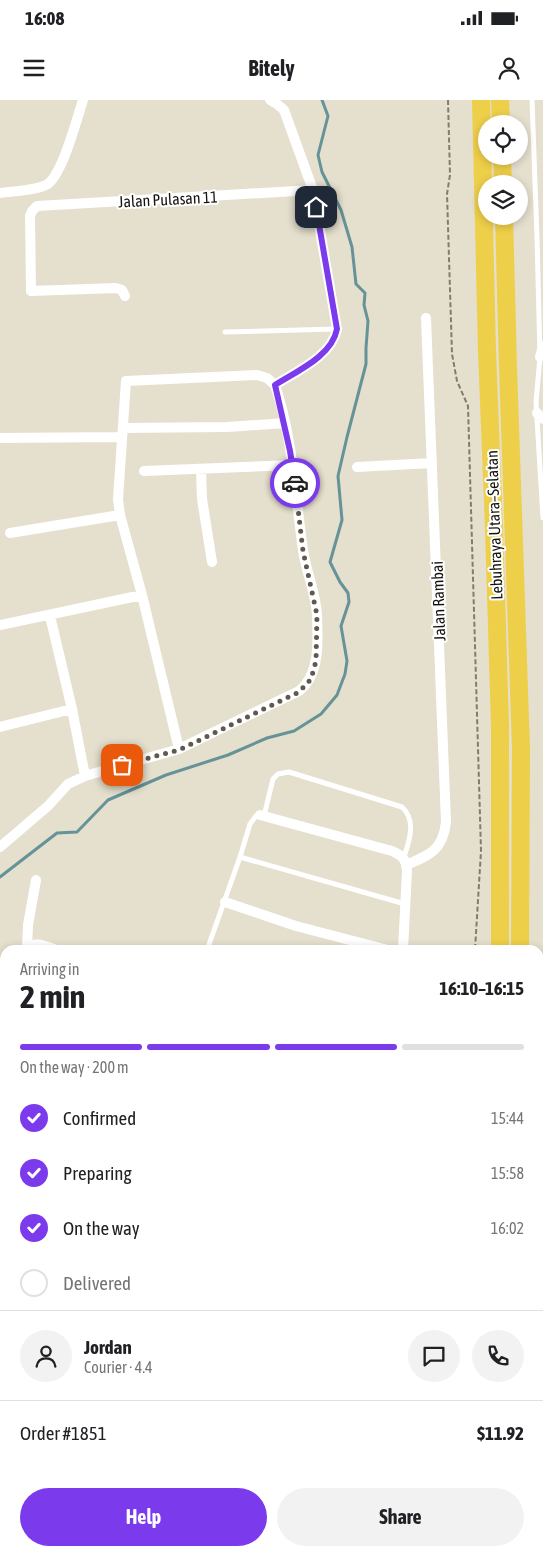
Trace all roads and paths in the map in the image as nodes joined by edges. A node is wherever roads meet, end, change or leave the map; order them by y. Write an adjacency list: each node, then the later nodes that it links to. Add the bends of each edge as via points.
1 (83, 100): 9 (street, via 62,162 52,180 42,186)
2 (270, 100): 8 (street, via 284,110)
3 (448, 100): 49 (path, via 452,354 468,406 481,851)
4 (481, 100): 50 (highway, Lebuhraya Utara–Selatan, via 500,726)
5 (500, 100): 7 (highway)
6 (532, 100): 16 (lane)
7 (501, 115)
8 (313, 190): 11 (street, Jalan Pulasan 11, via 37,206 32,211 31,291 116,288); 13 (street)
9 (0, 193)
10 (504, 225): 51 (highway, Lebuhraya Utara–Selatan, via 521,748)
11 (125, 296)
12 (426, 318): 22 (street, Jalan Rambai)
13 (337, 329): 14 (lane); 17 (street, via 335,339 326,352)
14 (225, 332)
15 (543, 346): 16 (street)
16 (540, 357): 18 (lane, via 537,386)
17 (275, 385): 19 (street); 20 (street, via 257,375 126,381)
18 (540, 416): 28 (lane)
19 (285, 423): 20 (street); 23 (street)
20 (123, 432): 21 (street); 27 (street, via 118,479)
21 (0, 438)
22 (432, 463): 24 (street); 41 (street, Jalan Rambai, via 446,822 438,847 422,859)
23 (293, 465): 25 (street); 36 (street, via 303,551 317,615 316,661 311,679 299,692)
24 (357, 467)
25 (201, 469): 26 (street); 30 (street, via 202,499)
26 (144, 471)
27 (120, 515): 29 (street); 31 (street)
28 (543, 518)
29 (10, 534)
30 (212, 562)
31 (142, 595): 32 (street); 36 (street)
32 (50, 616): 33 (street); 34 (street)
33 (0, 625)
34 (72, 709): 35 (street); 37 (street)
35 (0, 727)
36 (179, 750): 37 (street)
37 (85, 776): 39 (street, via 68,784 48,806)
38 (262, 815): 40 (lane, via 256,816 250,824); 41 (street, via 392,851); 41 (lane, via 273,779 281,772 402,807 411,823)
39 (0, 847)
40 (240, 857): 43 (lane); 44 (lane)
41 (405, 861): 44 (street)
42 (36, 880): 45 (street)
43 (224, 902): 46 (lane); 47 (street, via 296,926)
44 (405, 904): 48 (street)
45 (27, 945)
46 (210, 945)
47 (369, 945)
48 (403, 945)
49 (475, 945)
50 (500, 945)
51 (520, 945)

